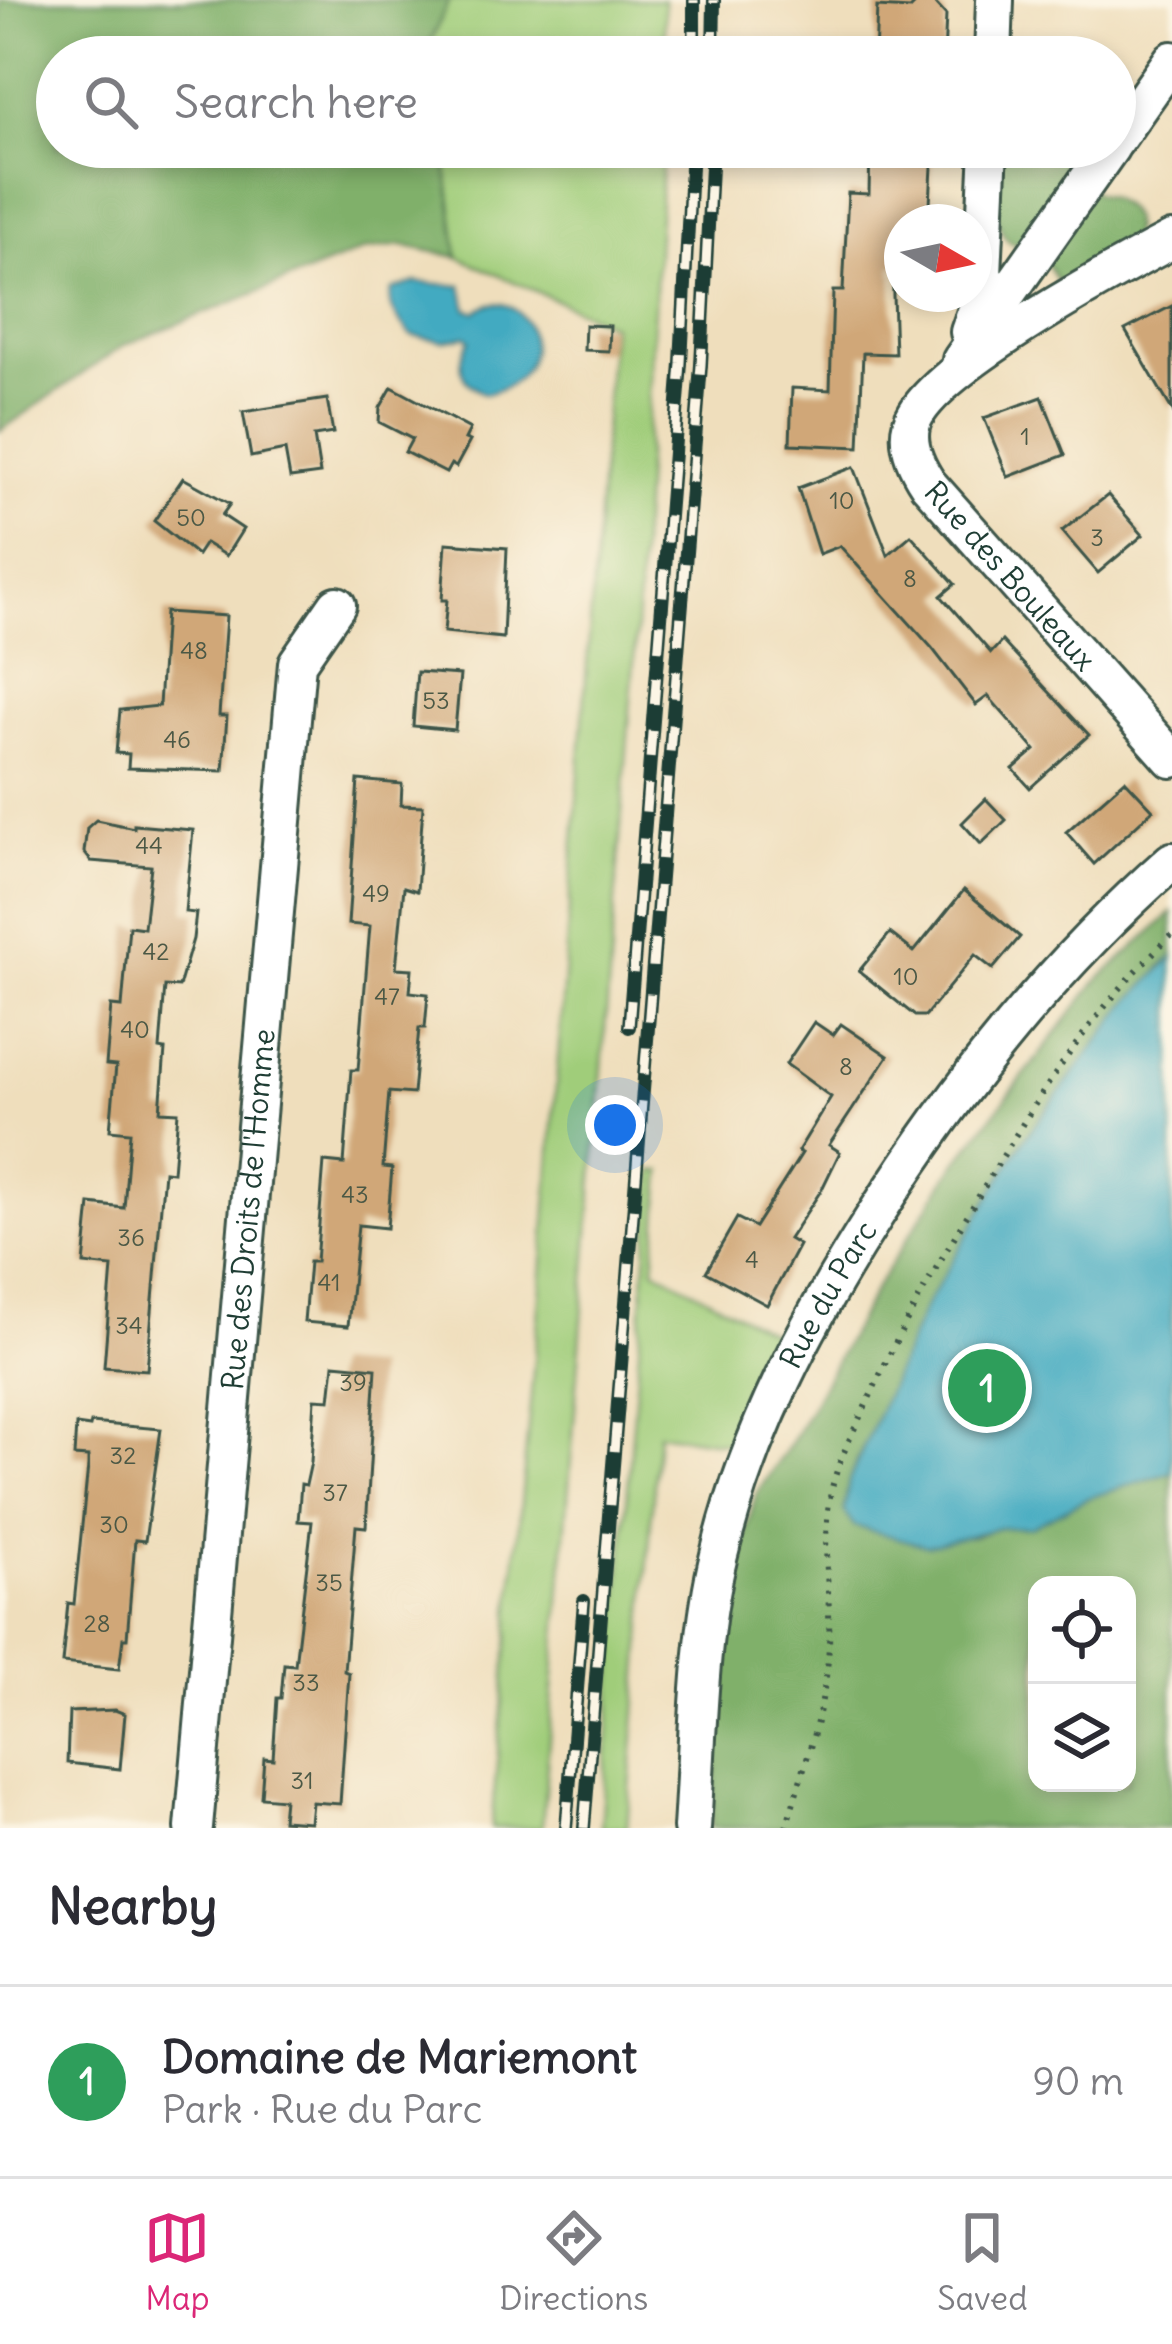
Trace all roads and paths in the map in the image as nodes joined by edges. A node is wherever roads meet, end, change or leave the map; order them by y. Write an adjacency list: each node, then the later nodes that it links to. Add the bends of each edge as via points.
1 (995, 0): 2 (street)
2 (994, 36)
3 (1172, 60): 4 (street)
4 (1136, 111)
5 (988, 168): 8 (street, Rue des Bouleaux, via 982,295)
6 (1096, 168): 8 (street)
7 (1172, 240): 8 (street, Rue des Bouleaux)
8 (948, 379): 10 (street, Rue des Bouleaux, via 915,414 916,466)
9 (337, 605): 13 (street, Rue des Droits de l'Homme, via 297,663)
10 (1172, 759)
11 (1172, 860): 14 (street, Rue du Parc, via 1102,922 963,1085 797,1346 745,1465 718,1558)
12 (1172, 935): 15 (path, via 1098,1012 1044,1088 904,1326 844,1453 826,1542 824,1692)
13 (194, 1828)
14 (692, 1828)
15 (786, 1828)

